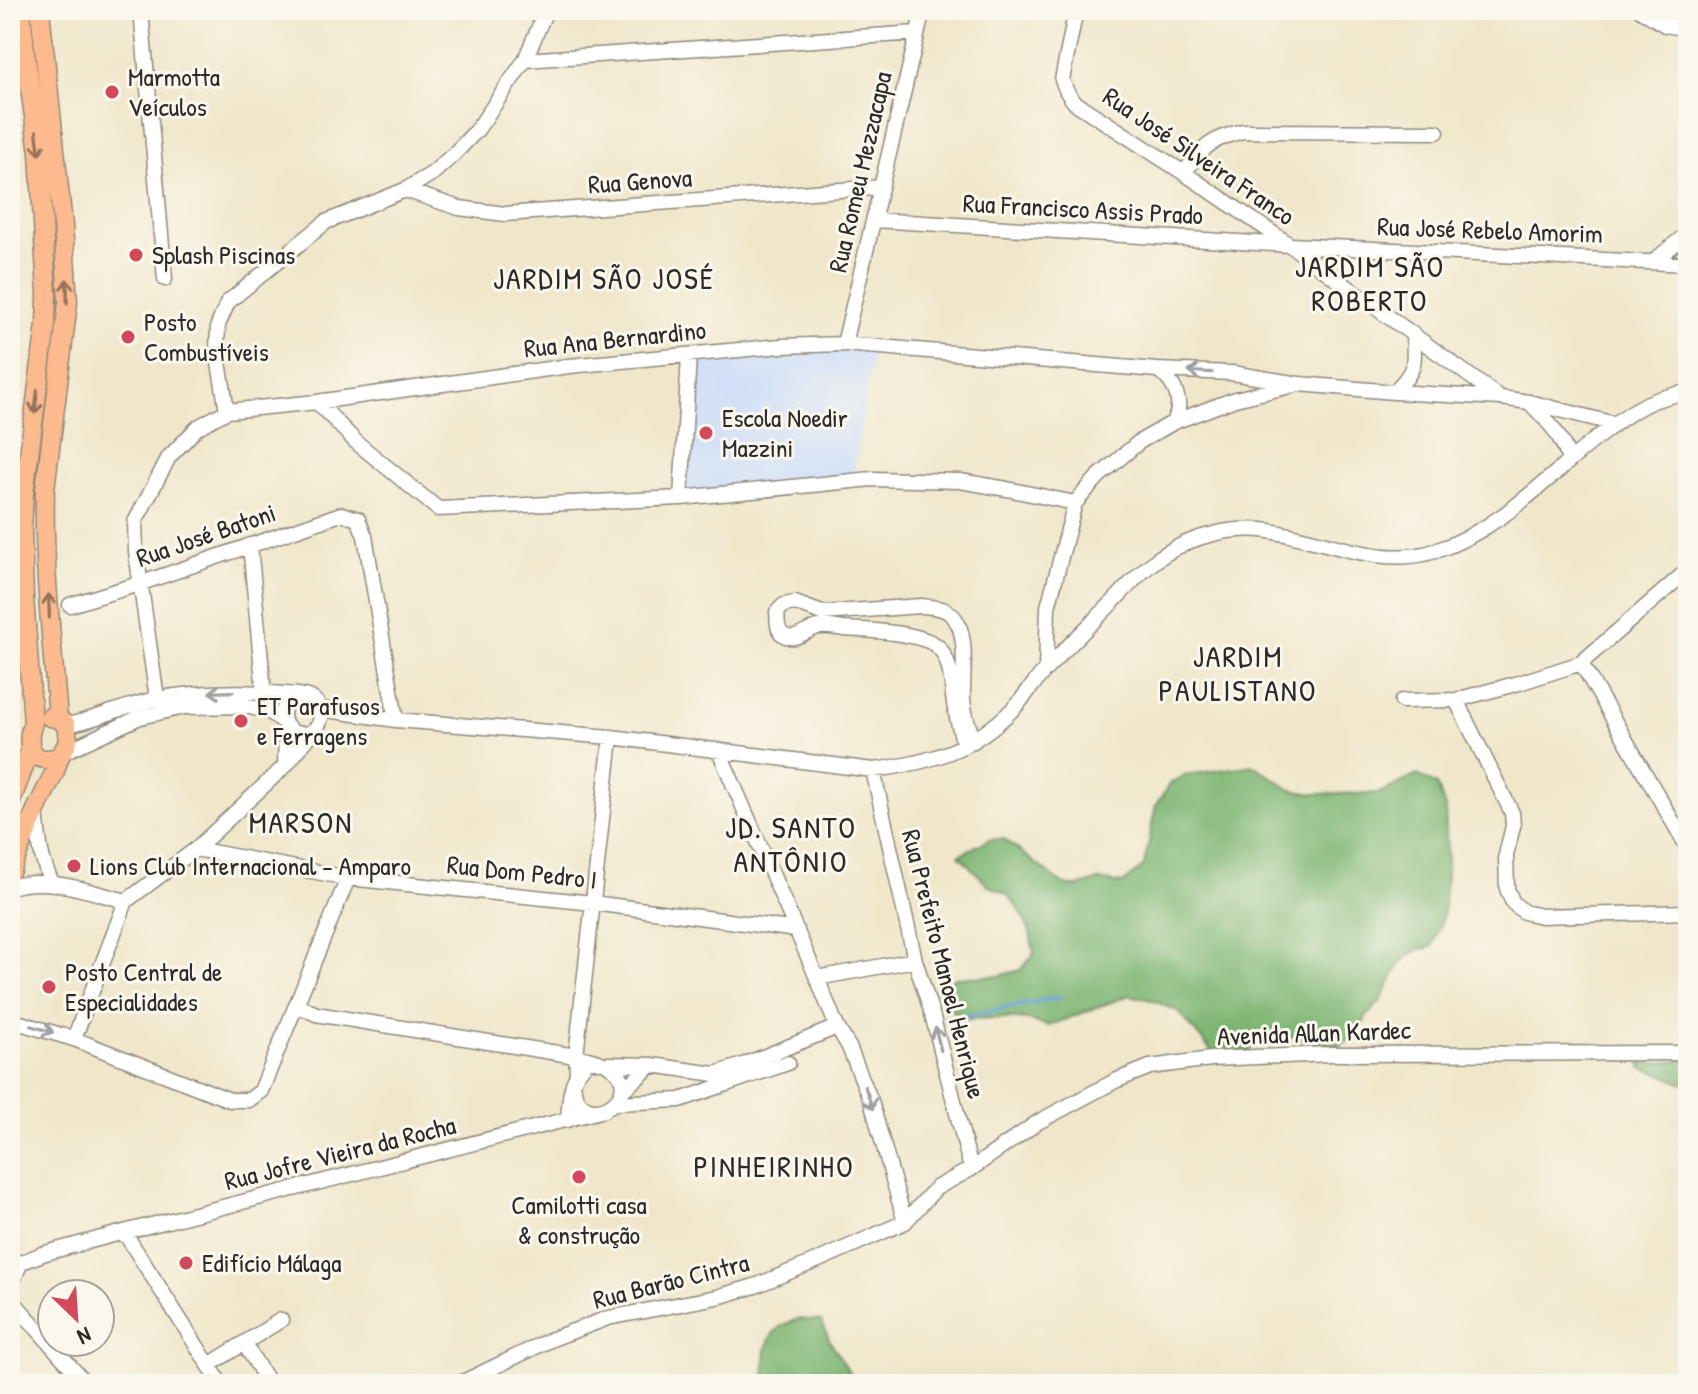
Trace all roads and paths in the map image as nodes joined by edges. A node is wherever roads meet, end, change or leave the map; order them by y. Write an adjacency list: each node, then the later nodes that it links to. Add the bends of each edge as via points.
1 (21, 10): 55 (main road, one-way to 55, via 39,153 47,294 22,529)
2 (40, 10): 54 (main road, one-way to 2, via 49,628 45,490 68,302)
3 (141, 10): 20 (street)
4 (546, 10): 10 (street)
5 (923, 10): 9 (street, Rua Romeu Mezzacapa)
6 (1076, 10): 12 (street, Rua José Silveira Franco, via 1062,80 1067,92 1074,102)
7 (1641, 10): 8 (street, via 1665,25)
8 (1688, 29)
9 (917, 33): 10 (street); 13 (street, Rua Romeu Mezzacapa)
10 (525, 60): 14 (street, via 477,130 433,173)
11 (1437, 132): 12 (street, via 1243,131 1202,149)
12 (1184, 173): 17 (street, Rua José Silveira Franco)
13 (881, 187): 14 (street, Rua Genova, via 505,214 459,208); 15 (street, Rua Romeu Mezzacapa)
14 (405, 190): 33 (street, via 326,222 228,302 218,325 217,350)
15 (874, 220): 17 (street, Rua Francisco Assis Prado); 22 (street, Rua Romeu Mezzacapa)
16 (1688, 233): 18 (street)
17 (1290, 245): 18 (street, Rua José Rebelo Amorim); 21 (street, Rua José Silveira Franco)
18 (1654, 261): 19 (street, Rua José Rebelo Amorim)
19 (1688, 264)
20 (165, 279)
21 (1413, 335): 27 (street, via 1412,371); 29 (street, Rua José Silveira Franco)
22 (844, 344): 23 (street, Rua Ana Bernardino); 24 (street, Rua Ana Bernardino)
23 (689, 355): 31 (street, Rua Ana Bernardino, via 569,366); 37 (street)
24 (1157, 370): 25 (street, Rua Ana Bernardino, one-way to 24); 34 (street, via 1175,390 1180,411)
25 (1232, 373): 26 (street, Rua Ana Bernardino); 30 (street, via 1237,380)
26 (1299, 384): 27 (street); 30 (street)
27 (1394, 392): 29 (street)
28 (1687, 394): 35 (street, via 1651,402)
29 (1501, 398): 32 (street)
30 (1235, 399): 34 (street)
31 (317, 402): 33 (street, Rua Ana Bernardino); 37 (street, via 356,442 438,509)
32 (1529, 402): 35 (street); 36 (street, via 1559,435)
33 (227, 411): 41 (street, Rua Ana Bernardino, via 198,427 169,457 135,522)
34 (1174, 422): 38 (street, via 1139,442)
35 (1615, 424): 36 (street)
36 (1569, 460): 46 (street, via 1511,509 1433,552 1402,557 1368,554 1239,529 1196,538 1164,554)
37 (681, 498): 38 (street, via 872,479 960,481)
38 (1075, 503): 46 (street, via 1048,607)
39 (250, 545): 41 (street, Rua José Batoni); 47 (street); 53 (street, Rua José Batoni, via 341,514 358,519)
40 (1688, 570): 45 (street)
41 (142, 583): 42 (street, Rua José Batoni); 49 (street)
42 (70, 605)
43 (962, 636): 44 (street); 44 (street, via 950,613 936,607 822,613 795,603 777,612 784,636 818,627 883,631); 59 (street)
44 (939, 647): 59 (street)
45 (1581, 663): 50 (street); 67 (street)
46 (1046, 669): 59 (street, via 1016,706)
47 (264, 692): 48 (street); 49 (street, one-way to 49)
48 (299, 695): 52 (street, via 313,698); 56 (street, via 287,702)
49 (157, 699): 54 (street, via 83,722)
50 (1456, 700): 51 (street); 75 (street, via 1512,813 1506,855 1513,903 1541,916)
51 (1402, 701)
52 (321, 709): 53 (street); 57 (street, via 321,723)
53 (396, 720): 58 (street)
54 (62, 721): 55 (main road, via 43,717); 62 (main road, via 68,739)
55 (33, 723): 60 (main road)
56 (285, 725): 57 (street, via 298,735); 62 (street, via 268,711 245,706 184,707 140,717); 63 (street)
57 (312, 733): 63 (street)
58 (611, 737): 61 (street); 74 (street)
59 (969, 744): 64 (street, via 911,765)
60 (30, 750): 62 (main road, via 46,759); 65 (main road)
61 (719, 751): 64 (street); 76 (street)
62 (62, 754): 66 (main road)
63 (285, 766): 68 (street)
64 (873, 770): 77 (street, Rua Prefeito Manoel Henrique)
65 (10, 804)
66 (36, 810): 69 (main road); 71 (street, via 40,853)
67 (1688, 848)
68 (196, 849): 70 (street, Rua Dom Pedro I); 73 (street)
69 (10, 872)
70 (348, 878): 74 (street, Rua Dom Pedro I); 79 (street)
71 (52, 883): 72 (street); 73 (street)
72 (10, 887)
73 (126, 901): 82 (street)
74 (593, 903): 76 (street, Rua Dom Pedro I); 84 (street)
75 (1688, 912)
76 (797, 930): 78 (street)
77 (915, 960): 78 (street); 91 (street, Rua Prefeito Manoel Henrique, one-way to 77)
78 (817, 978): 81 (street)
79 (297, 1005): 82 (street, via 261,1091 249,1100 230,1100); 84 (street, via 316,1014)
80 (10, 1020): 82 (street, one-way to 82)
81 (837, 1027): 87 (street, via 715,1074); 92 (street, one-way to 92, via 871,1101)
82 (74, 1039)
83 (1688, 1053): 91 (street, Avenida Allan Kardec, via 1331,1054 1150,1067 1051,1114)
84 (576, 1056): 85 (street); 88 (street)
85 (604, 1063): 87 (street); 88 (street, via 587,1065); 89 (street, via 622,1081)
86 (788, 1063): 89 (street, via 680,1100)
87 (652, 1065): 89 (street, Rua Jofre Vieira da Rocha)
88 (575, 1078): 89 (street, via 577,1099 589,1109); 90 (street)
89 (614, 1101): 90 (street, Rua Jofre Vieira da Rocha)
90 (568, 1120): 93 (street, Rua Jofre Vieira da Rocha)
91 (971, 1169): 92 (street, Rua Barão Cintra, via 936,1188)
92 (905, 1222): 102 (street, Rua Barão Cintra, via 755,1286 608,1318)
93 (124, 1232): 94 (street, Rua Jofre Vieira da Rocha); 98 (street)
94 (15, 1264): 95 (street)
95 (12, 1300): 99 (street)
96 (281, 1320): 97 (street)
97 (244, 1343): 98 (street); 101 (street)
98 (209, 1365): 100 (street)
99 (86, 1384)
100 (221, 1384)
101 (269, 1384)
102 (459, 1384)

